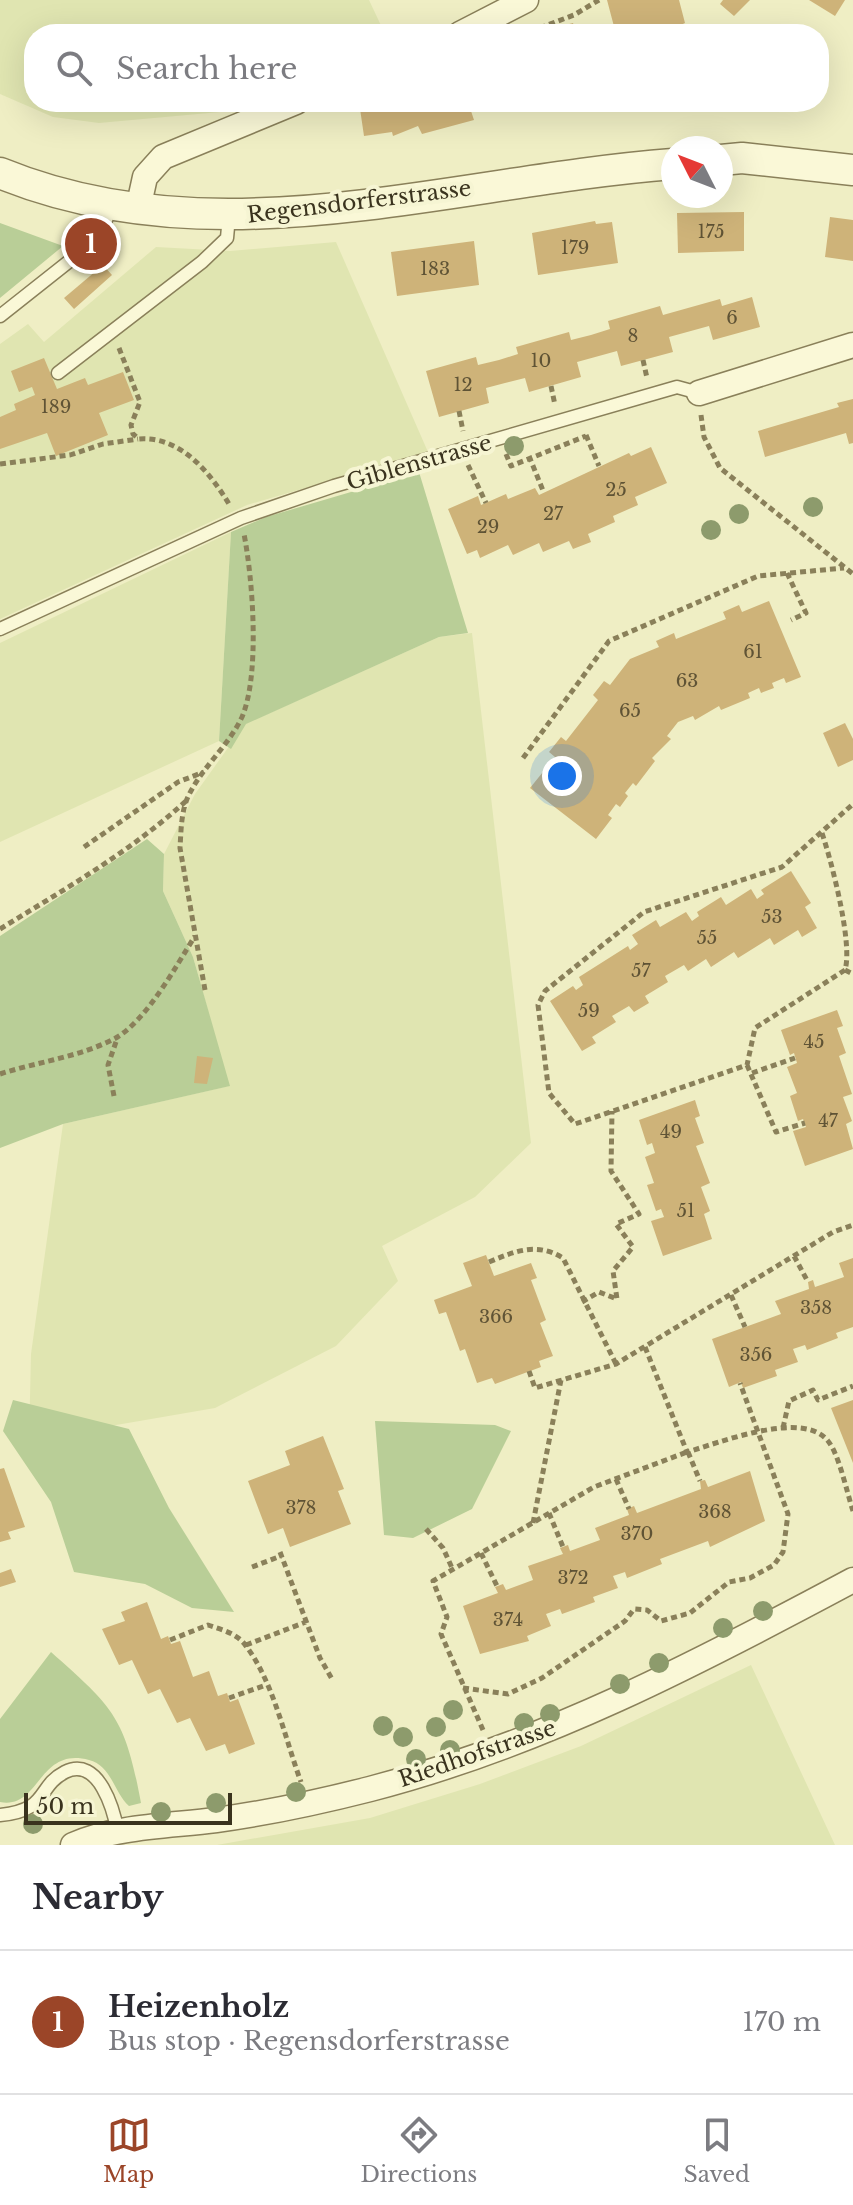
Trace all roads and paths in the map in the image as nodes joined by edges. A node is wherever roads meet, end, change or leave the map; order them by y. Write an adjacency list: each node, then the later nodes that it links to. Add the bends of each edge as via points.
1 (526, 0): 3 (street)
2 (599, 0): 4 (path)
3 (479, 24)
4 (551, 24)
5 (272, 112): 10 (street, via 163,157)
6 (733, 159): 8 (street)
7 (661, 165): 11 (street, Regensdorferstrasse, via 300,213)
8 (853, 170)
9 (0, 173): 10 (street, Regensdorferstrasse, via 59,193)
10 (125, 206): 11 (street, Regensdorferstrasse); 12 (lane, via 91,244)
11 (229, 216): 13 (lane, via 227,238)
12 (0, 316)
13 (112, 333): 17 (lane); 26 (path, via 140,402 131,425)
14 (853, 345): 19 (street, Giblenstrasse)
15 (643, 360): 16 (path)
16 (645, 372)
17 (58, 373)
18 (551, 386): 20 (path)
19 (699, 393): 22 (lane, Giblenstrasse, via 677,387); 37 (path, via 704,437 720,468)
20 (554, 399)
21 (459, 411): 23 (path)
22 (577, 416): 24 (lane, Giblenstrasse); 25 (path)
23 (462, 427)
24 (520, 433): 27 (lane, Giblenstrasse); 29 (path)
25 (586, 436): 29 (path); 33 (path)
26 (139, 439): 31 (path); 36 (path, via 160,438 193,459)
27 (461, 450): 32 (path); 36 (lane, Giblenstrasse)
28 (493, 456): 29 (path, via 505,452 511,466)
29 (530, 458): 34 (path)
30 (481, 461): 32 (path)
31 (0, 464)
32 (469, 466): 35 (path)
33 (599, 466)
34 (544, 493)
35 (486, 503)
36 (239, 518): 41 (lane, Giblenstrasse); 43 (path, via 253,647 251,689 242,717)
37 (844, 568): 38 (path); 39 (path)
38 (787, 573): 40 (path, via 806,613); 42 (path, via 758,576 609,641)
39 (853, 574)
40 (791, 620)
41 (0, 629)
42 (523, 758)
43 (205, 771): 44 (path); 47 (path, via 176,783)
44 (187, 800): 48 (path, via 148,836); 49 (path, via 180,848)
45 (853, 804): 46 (path)
46 (822, 833): 50 (path, via 851,954); 59 (path, via 782,867 644,912 545,991 538,1005 549,1093 575,1124)
47 (84, 847)
48 (0, 929)
49 (195, 936): 52 (path); 53 (path, via 144,1011)
50 (845, 970): 51 (path); 55 (path, via 755,1028)
51 (853, 974)
52 (205, 990)
53 (117, 1038): 57 (path); 58 (path, via 108,1065)
54 (795, 1058): 56 (path)
55 (747, 1065): 56 (path); 59 (path)
56 (752, 1073): 60 (path, via 776,1132)
57 (0, 1074)
58 (114, 1096)
59 (612, 1111): 66 (path, via 611,1171 639,1214 616,1224 633,1247 613,1271 617,1299 599,1292)
60 (805, 1123)
61 (853, 1225): 62 (path)
62 (794, 1256): 64 (path); 65 (path)
63 (489, 1262): 66 (path, via 519,1250 547,1248 563,1258)
64 (808, 1282)
65 (731, 1295): 67 (path); 68 (path)
66 (582, 1302): 69 (path)
67 (745, 1327)
68 (645, 1347): 69 (path); 76 (path)
69 (616, 1364): 71 (path)
70 (529, 1371): 71 (path, via 535,1388)
71 (561, 1380): 82 (path)
72 (740, 1383): 75 (path)
73 (853, 1386): 74 (path, via 818,1400 813,1390 789,1401)
74 (783, 1428): 75 (path); 80 (path, via 812,1429 829,1441)
75 (757, 1433): 76 (path); 95 (path, via 788,1514 783,1552 774,1565 729,1582 690,1613 661,1621 647,1610 634,1609 625,1621 542,1678 508,1694)
76 (687, 1452): 77 (path); 78 (path)
77 (616, 1479): 79 (path); 81 (path)
78 (700, 1481)
79 (629, 1509)
80 (853, 1511)
81 (549, 1513): 82 (path); 84 (path)
82 (533, 1523): 85 (path)
83 (426, 1529): 87 (path)
84 (563, 1547)
85 (481, 1553): 87 (path); 89 (path)
86 (252, 1567): 90 (path, via 281,1554)
87 (453, 1570): 95 (path, via 433,1581 447,1617 441,1634)
88 (853, 1580): 100 (street, Riedhofstrasse, via 584,1716 429,1771 274,1813)
89 (497, 1586)
90 (306, 1622): 92 (path); 93 (path)
91 (170, 1640): 92 (path, via 208,1625 232,1633)
92 (246, 1645): 94 (path)
93 (332, 1679)
94 (266, 1685): 96 (path); 98 (path)
95 (463, 1688): 97 (path)
96 (229, 1698)
97 (484, 1731)
98 (301, 1783)
99 (0, 1815): 100 (lane, via 31,1807 63,1773 76,1768 101,1785)
100 (118, 1833): 101 (street, Riedhofstrasse)
101 (73, 1845)

